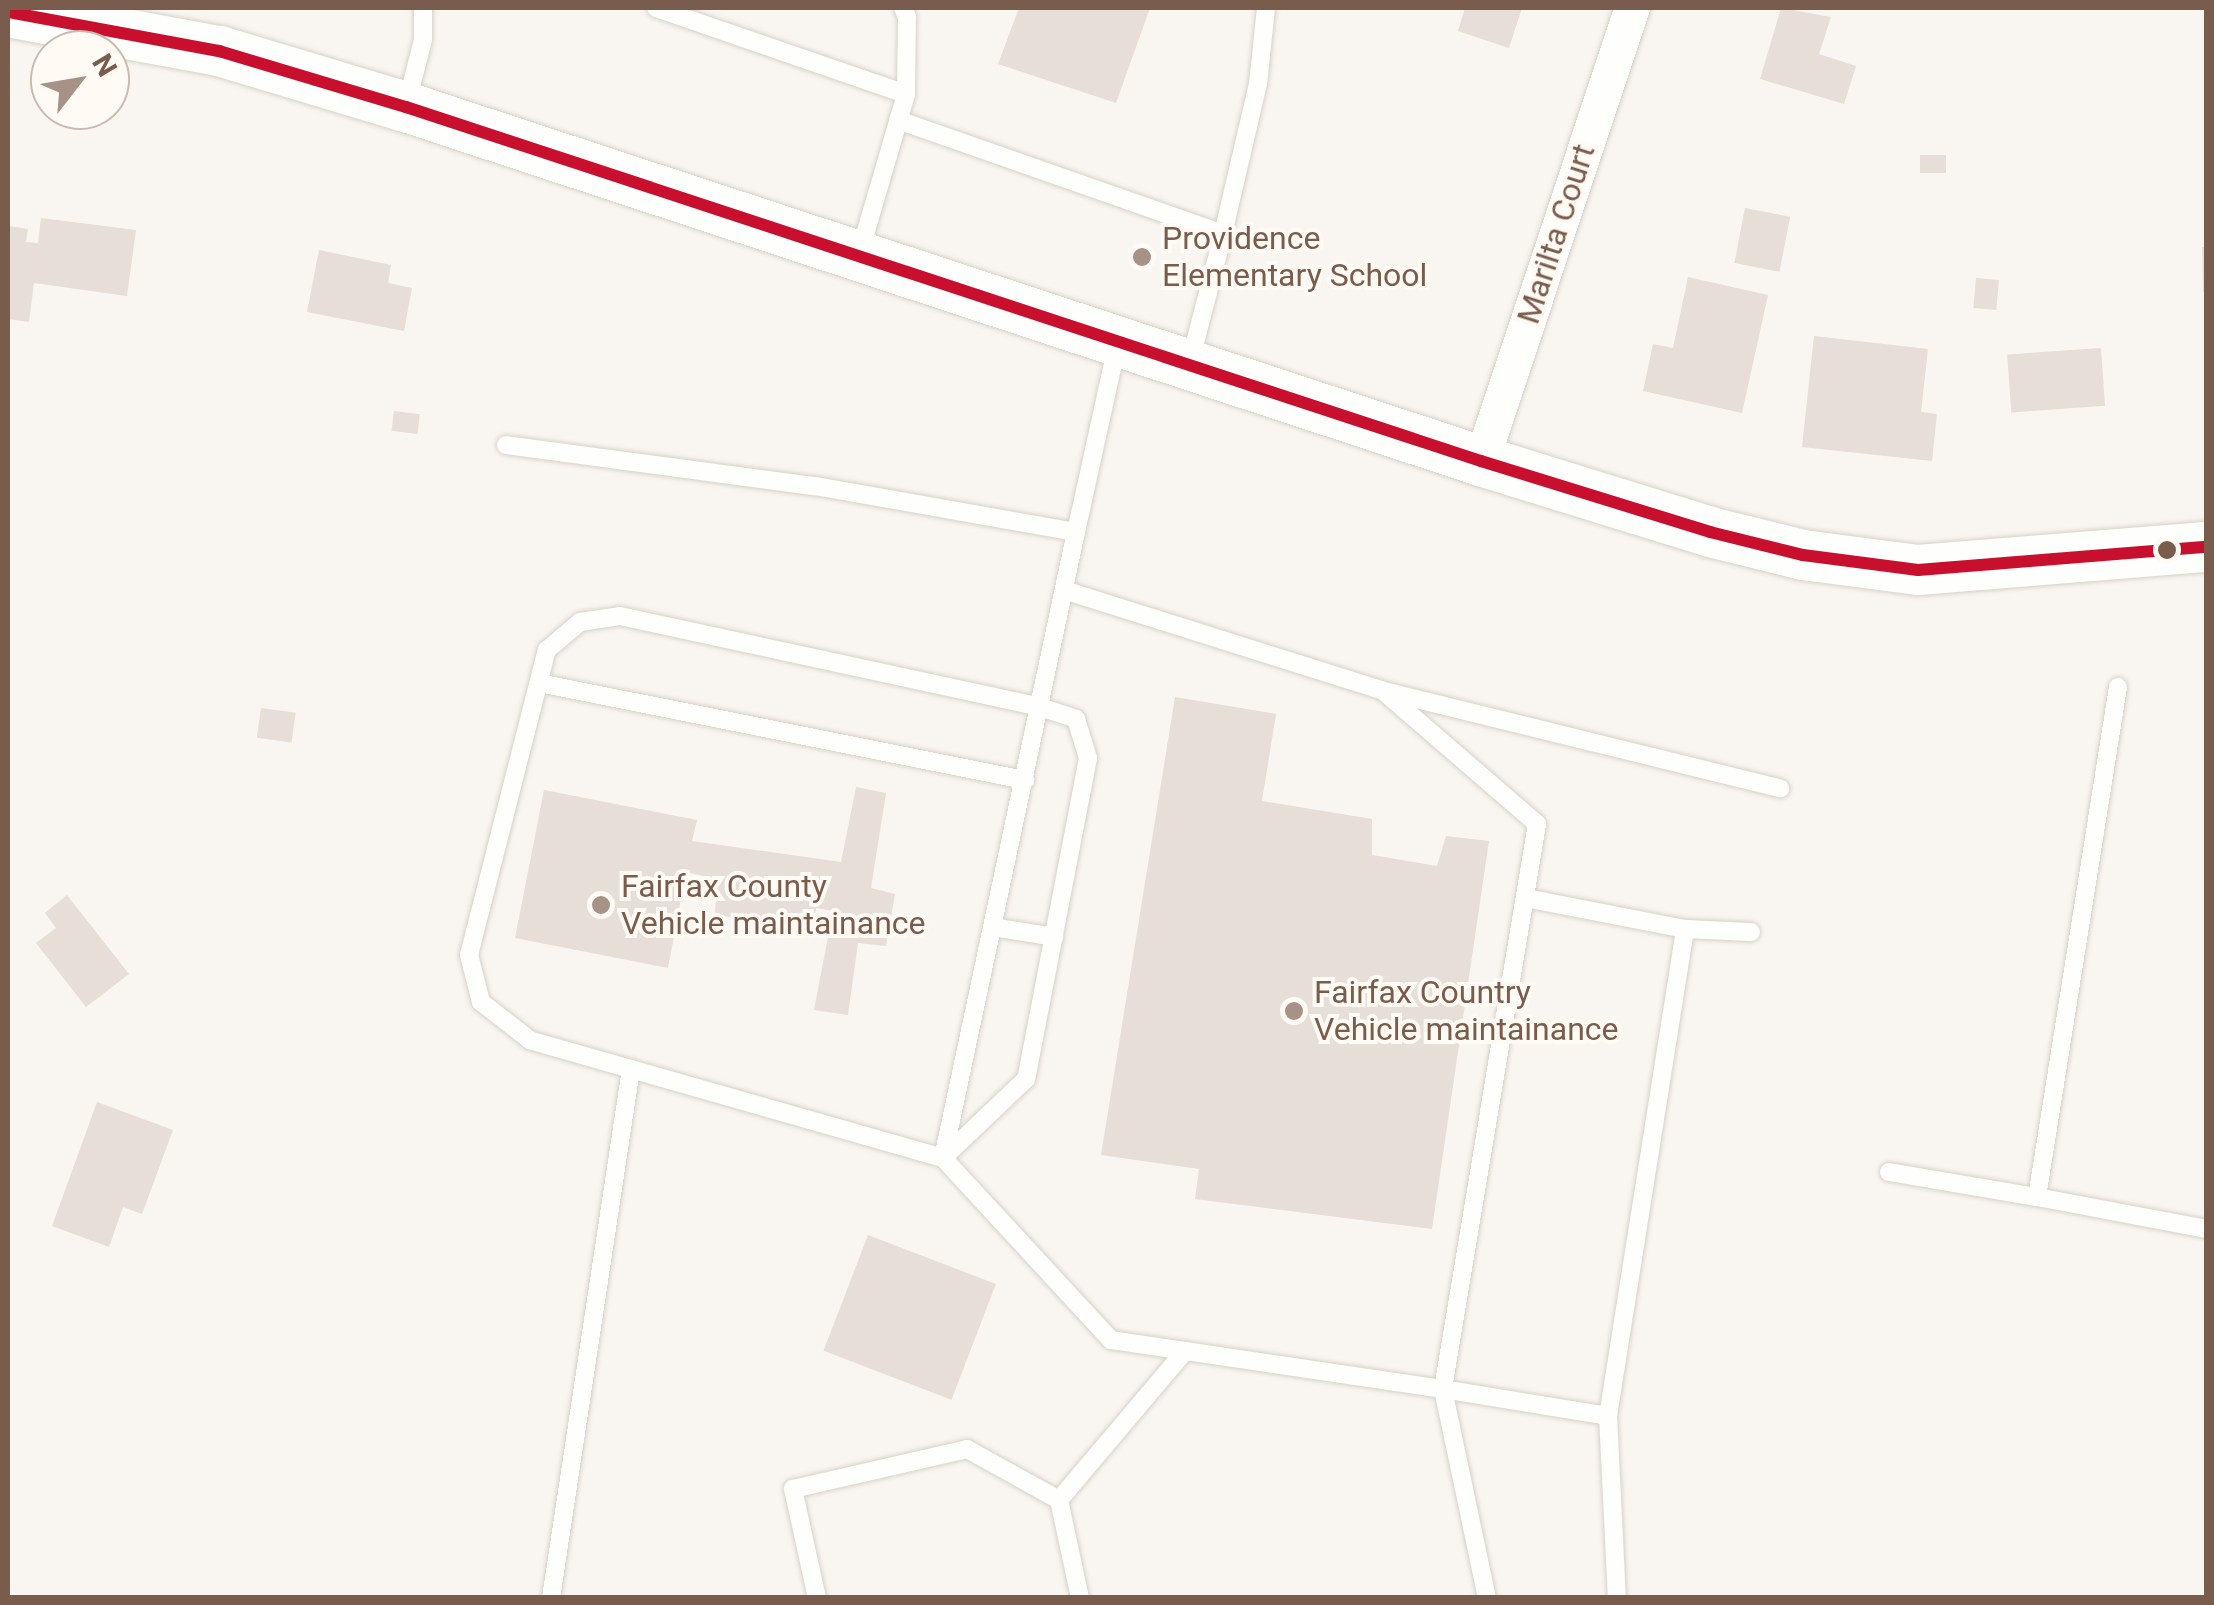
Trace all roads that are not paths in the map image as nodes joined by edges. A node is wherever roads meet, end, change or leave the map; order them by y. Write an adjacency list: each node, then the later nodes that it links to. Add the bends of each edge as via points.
1 (423, 8): 8 (lane, via 423,40)
2 (656, 8): 7 (lane)
3 (903, 8): 7 (lane)
4 (1266, 8): 10 (lane, via 1258,84)
5 (1632, 8): 15 (street, Marilta Court)
6 (8, 12): 8 (main road, via 219,51)
7 (906, 94): 9 (lane)
8 (406, 107): 11 (main road)
9 (898, 120): 10 (lane); 11 (lane)
10 (1222, 234): 13 (lane)
11 (859, 255): 12 (main road)
12 (1119, 340): 13 (main road); 16 (lane)
13 (1190, 363): 15 (main road)
14 (506, 445): 16 (lane, via 815,486)
15 (1481, 460): 17 (main road, via 1710,532 1860,565 1974,568)
16 (1076, 532): 18 (lane)
17 (2206, 548)
18 (1064, 590): 21 (lane); 22 (lane)
19 (539, 682): 22 (lane, via 547,650 580,622 620,616); 23 (lane); 30 (lane, via 469,955 481,1002 530,1040)
20 (2118, 687): 33 (lane)
21 (1382, 690): 24 (lane); 25 (lane, via 1537,824)
22 (1040, 707): 23 (lane); 29 (lane, via 1076,719 1088,758)
23 (1025, 780): 26 (lane)
24 (1780, 788)
25 (1524, 898): 27 (lane); 36 (lane)
26 (993, 927): 29 (lane); 31 (lane)
27 (1685, 928): 28 (lane); 37 (lane)
28 (1751, 932)
29 (1054, 936): 31 (lane, via 1026,1079)
30 (631, 1068): 31 (lane); 39 (lane)
31 (944, 1158): 35 (lane, via 1111,1340)
32 (1889, 1172): 33 (lane)
33 (2037, 1197): 34 (lane)
34 (2206, 1230)
35 (1185, 1351): 36 (lane); 38 (lane)
36 (1444, 1389): 37 (lane); 42 (lane)
37 (1608, 1416): 43 (lane)
38 (1060, 1500): 40 (lane, via 967,1449 792,1489); 41 (lane)
39 (552, 1598)
40 (817, 1598)
41 (1080, 1598)
42 (1487, 1598)
43 (1617, 1598)

